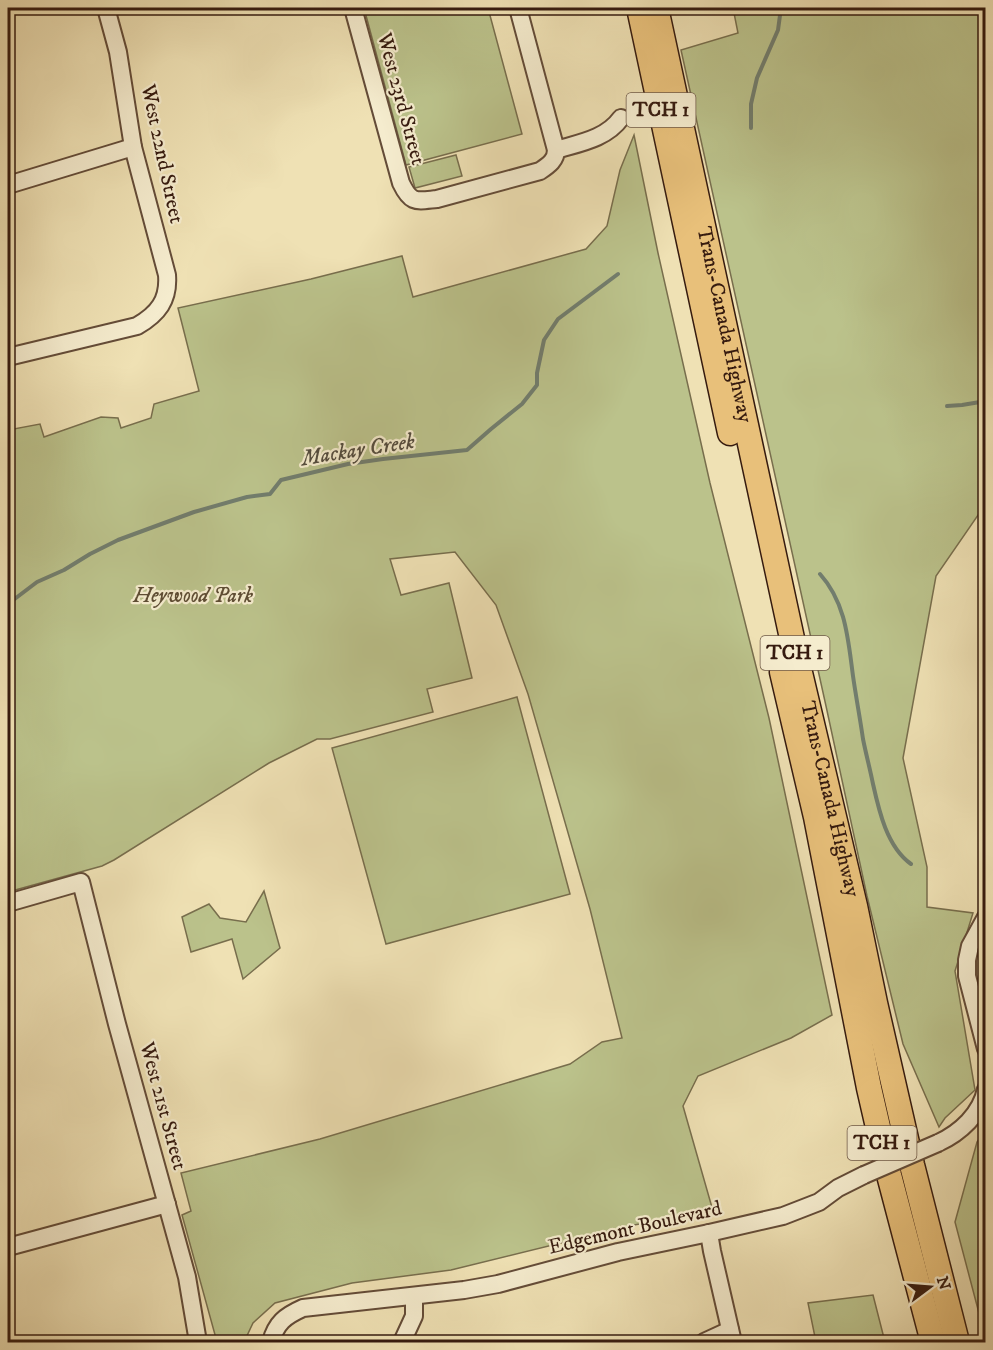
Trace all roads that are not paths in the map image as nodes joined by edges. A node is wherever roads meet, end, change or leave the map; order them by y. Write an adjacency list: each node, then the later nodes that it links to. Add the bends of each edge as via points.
1 (106, 8): 7 (street, West 22nd Street, via 118,52)
2 (353, 8): 8 (street, West 23rd Street, via 401,183 412,199 437,199 540,171 553,161)
3 (518, 8): 8 (street)
4 (639, 8): 18 (highway, Trans-Canada Highway / TCH 1, via 816,817 869,1088)
5 (656, 8): 27 (highway, Trans-Canada Highway / TCH 1, via 785,608 900,1113)
6 (621, 118): 8 (street, via 614,128 589,141)
7 (133, 147): 9 (street); 10 (street, West 22nd Street, via 167,275 165,297 152,316 137,326)
8 (556, 150)
9 (8, 185)
10 (8, 357)
11 (8, 903): 15 (street, West 21st Street, via 81,882)
12 (986, 917): 13 (street, via 967,960 967,976)
13 (986, 1049)
14 (986, 1089): 16 (street, Edgemont Boulevard, bridge, via 975,1114 949,1138 864,1175 801,1210)
15 (167, 1204): 17 (street); 21 (street, West 21st Street, via 187,1277)
16 (709, 1233): 19 (street, Edgemont Boulevard, via 498,1284); 20 (street)
17 (8, 1246)
18 (914, 1275): 25 (highway); 26 (highway, Trans-Canada Highway / TCH 1)
19 (414, 1296): 22 (street, Edgemont Boulevard, via 303,1308 280,1322); 23 (street, via 414,1316)
20 (731, 1336): 24 (street)
21 (198, 1342)
22 (271, 1342)
23 (402, 1342)
24 (704, 1342)
25 (928, 1342)
26 (933, 1342)
27 (957, 1342)

